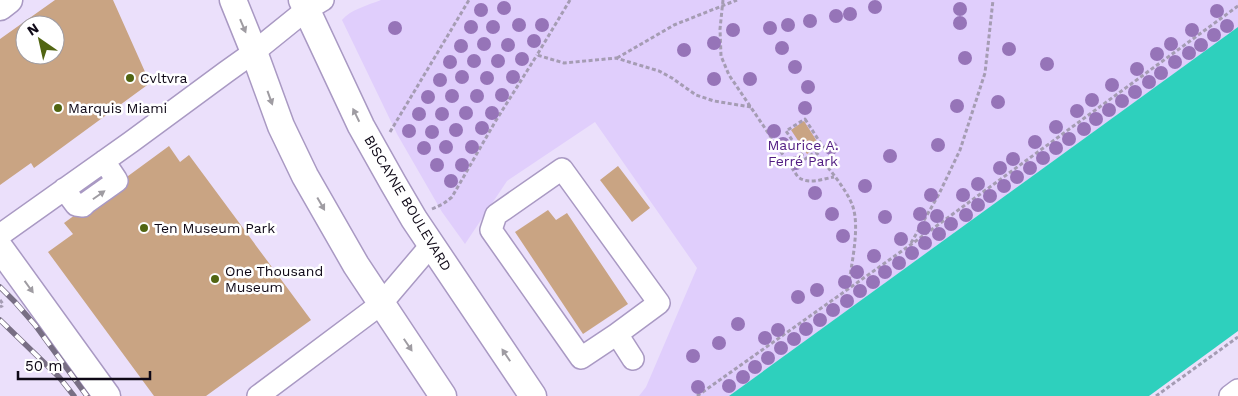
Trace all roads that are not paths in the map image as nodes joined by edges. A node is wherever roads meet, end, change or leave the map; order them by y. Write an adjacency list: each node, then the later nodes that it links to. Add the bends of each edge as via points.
1 (9, 0): 4 (main road)
2 (232, 0): 5 (main road, one-way to 5)
3 (310, 3): 5 (street); 7 (main road, BISCAYNE BOULEVARD, one-way to 3, via 378,158 345,92)
4 (0, 7)
5 (254, 52): 6 (street); 9 (main road, one-way to 9, via 281,126 305,176)
6 (0, 235)
7 (432, 244): 9 (street); 16 (main road, BISCAYNE BOULEVARD, one-way to 7)
8 (0, 248): 13 (main road, one-way to 13)
9 (381, 304): 14 (street); 15 (main road, one-way to 15)
10 (616, 334): 10 (street, via 580,358 491,230 496,216 562,169 659,302); 11 (street)
11 (633, 359)
12 (1238, 390): 17 (street)
13 (107, 396)
14 (258, 396)
15 (442, 396)
16 (533, 396)
17 (1230, 396)

